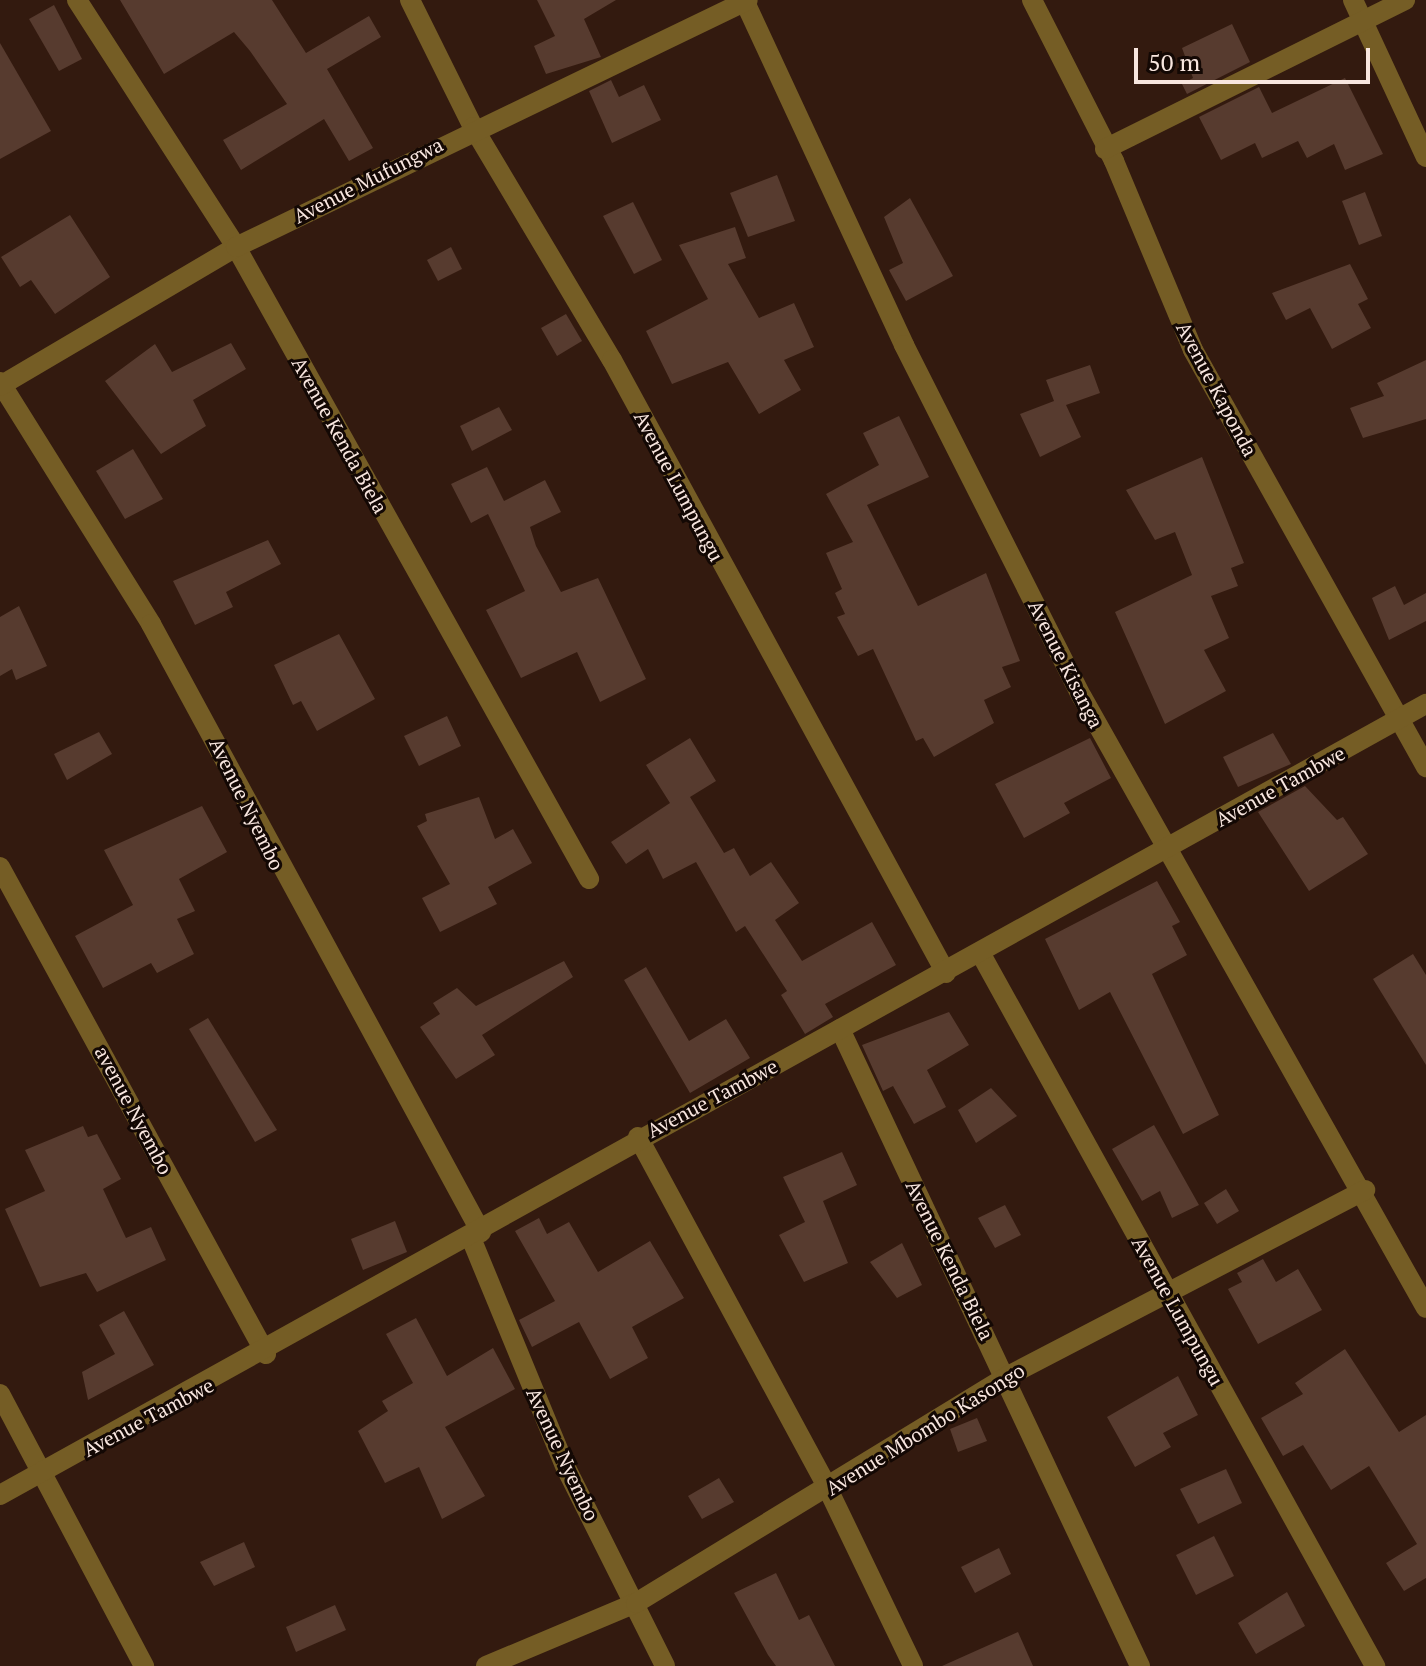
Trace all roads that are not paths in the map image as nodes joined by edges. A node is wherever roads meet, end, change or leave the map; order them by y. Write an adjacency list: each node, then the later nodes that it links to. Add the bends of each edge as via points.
1 (77, 0): 11 (street, Avenue Kenda Biela)
2 (410, 0): 8 (street, Avenue Lumpungu)
3 (1032, 0): 9 (street, Avenue Kaponda)
4 (1353, 0): 7 (street)
5 (1405, 0): 7 (street)
6 (746, 1): 8 (street, Avenue Mufungwa); 16 (street, Avenue Kisanga, via 904,345)
7 (1366, 25): 9 (street); 10 (street)
8 (473, 127): 11 (street, Avenue Mufungwa); 20 (street, Avenue Lumpungu, via 612,360)
9 (1105, 149): 14 (street, Avenue Kaponda, via 1193,350)
10 (1426, 157)
11 (236, 247): 12 (street, Avenue Mufungwa); 18 (street, Avenue Kenda Biela)
12 (1, 384): 24 (street, Avenue Nyembo, via 188,689 287,886)
13 (1426, 704): 14 (street, Avenue Tambwe)
14 (1398, 720): 15 (street, Avenue Kaponda); 16 (street, Avenue Tambwe)
15 (1426, 767)
16 (1166, 849): 19 (street, Avenue Tambwe); 23 (street, Avenue Kisanga)
17 (0, 867): 27 (street, avenue Nyembo)
18 (589, 879)
19 (982, 956): 20 (street, Avenue Tambwe); 25 (street, Avenue Lumpungu)
20 (946, 973): 21 (street, Avenue Tambwe)
21 (840, 1029): 22 (street, Avenue Tambwe); 28 (street, Avenue Kenda Biela)
22 (638, 1137): 24 (street, Avenue Tambwe); 31 (street)
23 (1365, 1190): 25 (street, Avenue Mbombo Kasongo); 26 (street, Avenue Kisanga)
24 (476, 1235): 27 (street, Avenue Tambwe); 33 (street, Avenue Nyembo, via 566,1468)
25 (1168, 1293): 28 (street, Avenue Mbombo Kasongo); 39 (street, Avenue Lumpungu)
26 (1426, 1308)
27 (266, 1354): 30 (street, Avenue Tambwe)
28 (1006, 1377): 31 (street, Avenue Mbombo Kasongo); 38 (street, Avenue Kenda Biela)
29 (0, 1394): 30 (street)
30 (41, 1476): 32 (street, Avenue Tambwe); 34 (street)
31 (828, 1489): 33 (street, Avenue Mbombo Kasongo); 37 (street)
32 (0, 1495)
33 (636, 1603): 35 (street, Avenue Mbombo Kasongo); 36 (street, Avenue Nyembo)
34 (144, 1666)
35 (486, 1666)
36 (665, 1666)
37 (913, 1666)
38 (1140, 1666)
39 (1375, 1666)

